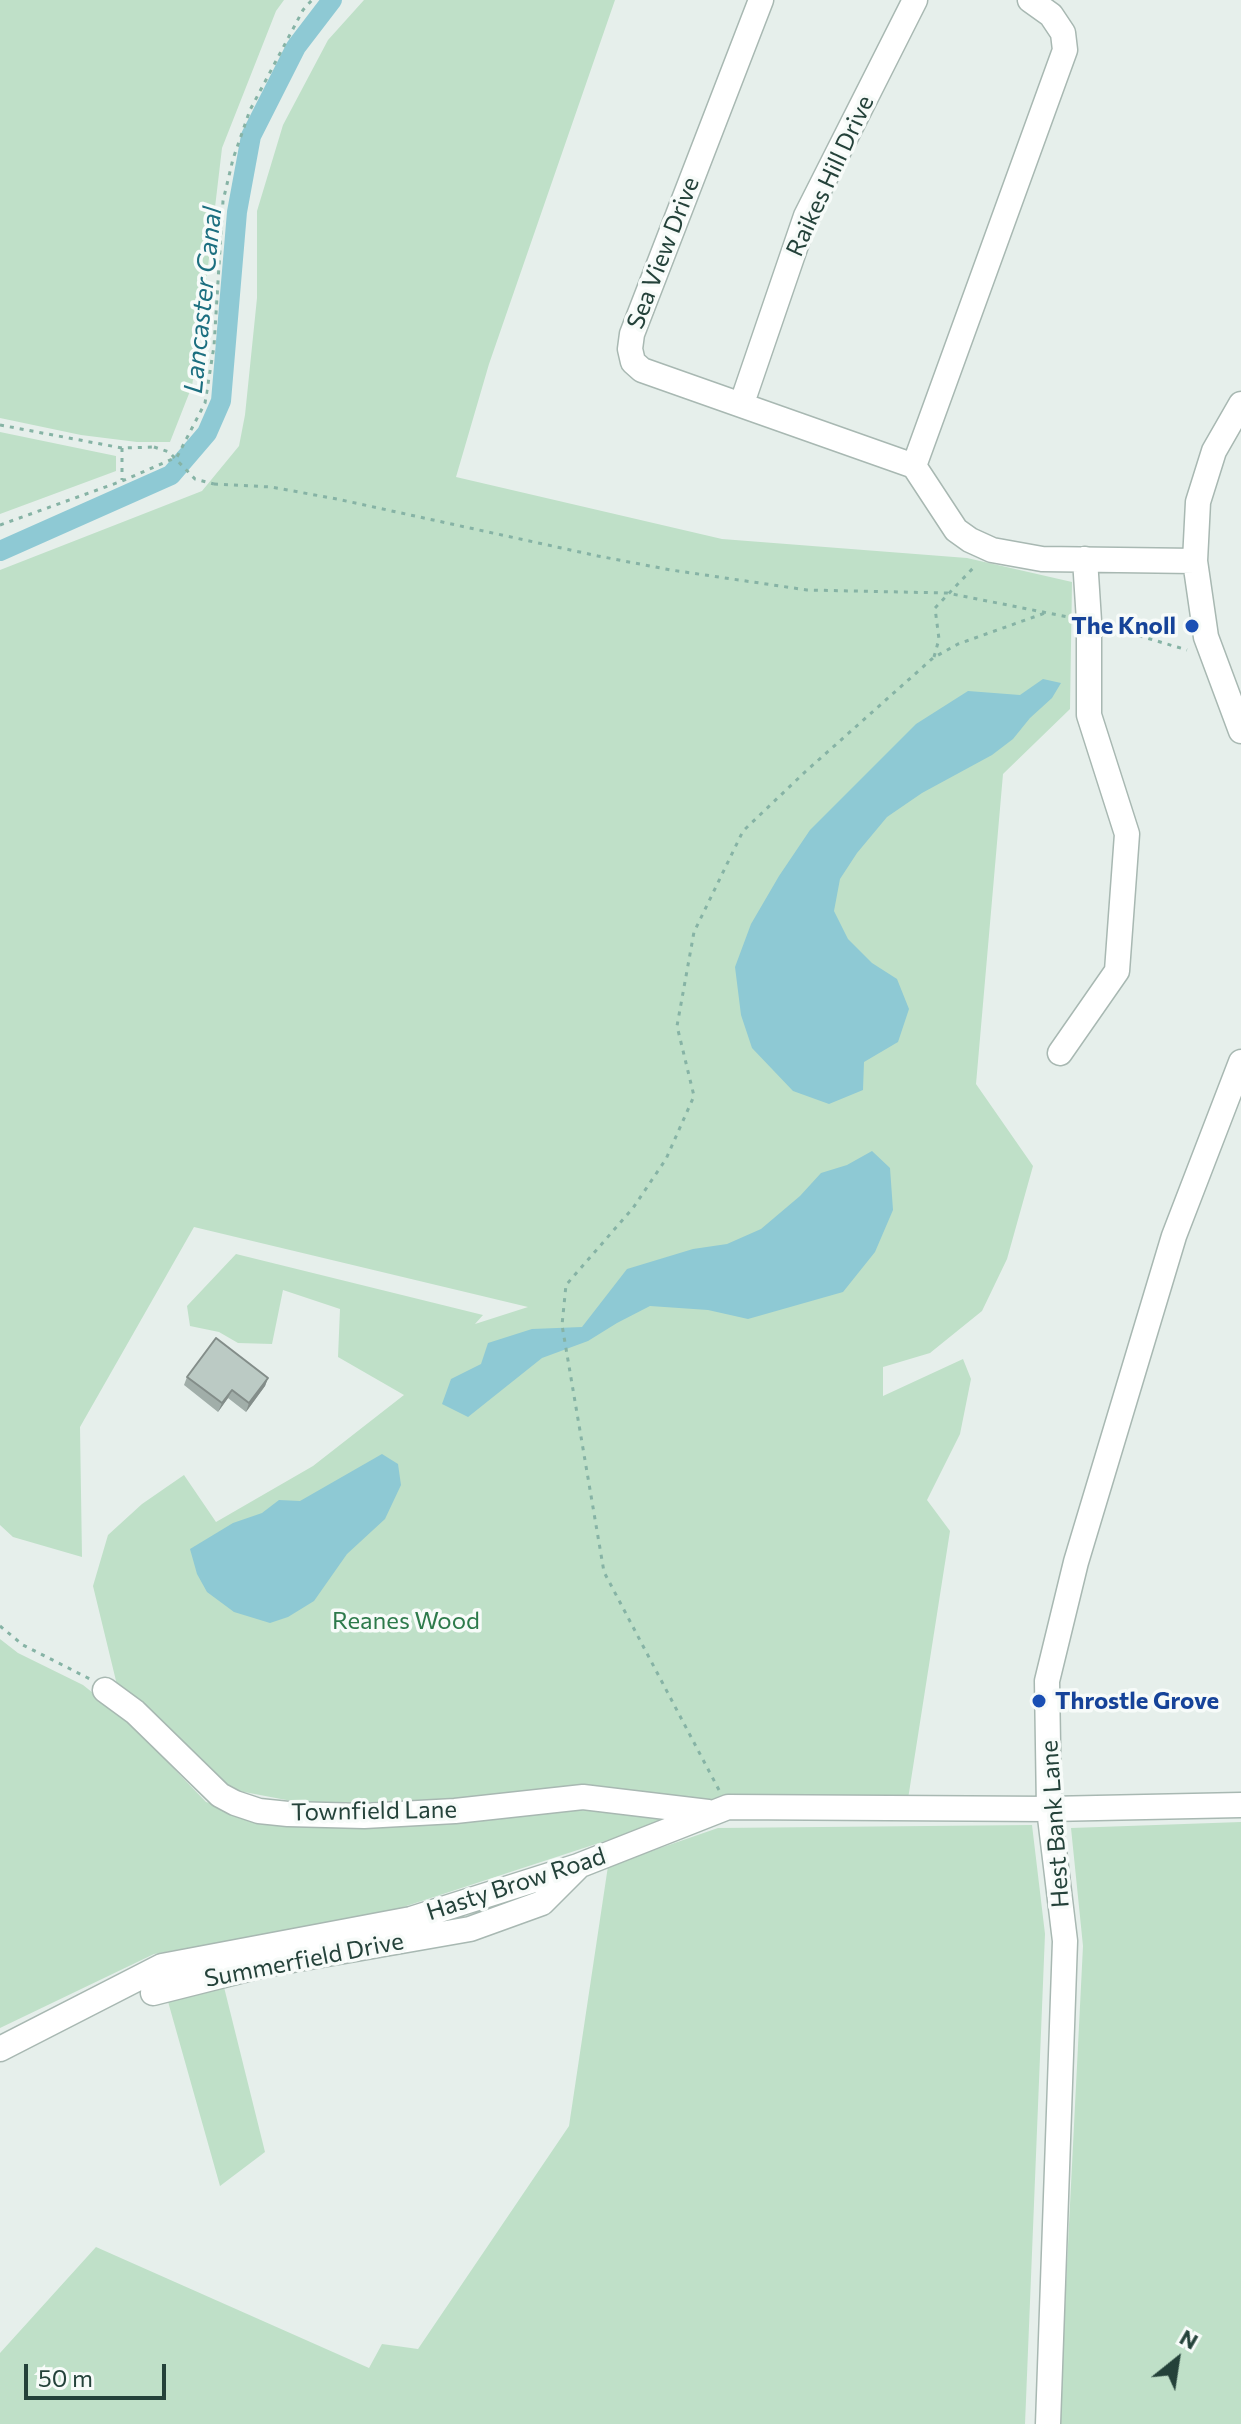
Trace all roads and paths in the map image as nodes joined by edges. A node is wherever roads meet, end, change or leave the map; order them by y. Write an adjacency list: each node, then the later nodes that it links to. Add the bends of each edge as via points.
1 (312, 0): 10 (path, via 250,110 233,159 223,201 205,403 177,457)
2 (915, 0): 5 (street, Raikes Hill Drive, via 806,216)
3 (1030, 0): 9 (street, via 1051,15 1063,33 1065,50)
4 (758, 1): 5 (street, Sea View Drive, via 630,349 642,370)
5 (742, 403): 9 (street, Sea View Drive)
6 (1241, 404): 14 (street, via 1214,451 1198,502)
7 (0, 425): 8 (path)
8 (122, 448): 10 (path); 15 (path, bridge, via 169,452 195,479 214,484 337,499 671,570 807,590)
9 (914, 466): 12 (street, via 956,530)
10 (122, 481): 11 (path)
11 (0, 525)
12 (992, 550): 13 (street, via 1042,559); 15 (path)
13 (1085, 559): 14 (street); 17 (street)
14 (1195, 561): 19 (street)
15 (947, 593): 16 (path); 18 (path, via 935,608 939,639)
16 (1045, 613): 17 (path); 18 (path)
17 (1089, 621): 19 (path); 21 (street, via 1089,715 1127,834 1117,971)
18 (933, 658): 27 (path, via 743,831 694,932 685,979 677,1026 694,1096 666,1159 633,1208 566,1285 562,1325 604,1572)
19 (1213, 658): 20 (street)
20 (1238, 717)
21 (1060, 1053)
22 (1241, 1062): 26 (street, Hest Bank Lane, via 1174,1236 1076,1562 1047,1681)
23 (0, 1626): 24 (path, via 23,1645)
24 (105, 1690): 27 (street, Townfield Lane, via 220,1795 259,1811 364,1816 583,1797)
25 (1241, 1805): 26 (street)
26 (1049, 1809): 27 (street, Hasty Brow Road); 31 (street, Hest Bank Lane, via 1065,1941)
27 (720, 1810): 28 (street, Hasty Brow Road)
28 (578, 1866): 29 (street, Summerfield Drive, via 542,1903 470,1929 264,1965); 30 (street, Hasty Brow Road, via 411,1919 162,1966)
29 (153, 1993)
30 (0, 2049)
31 (1048, 2424)

